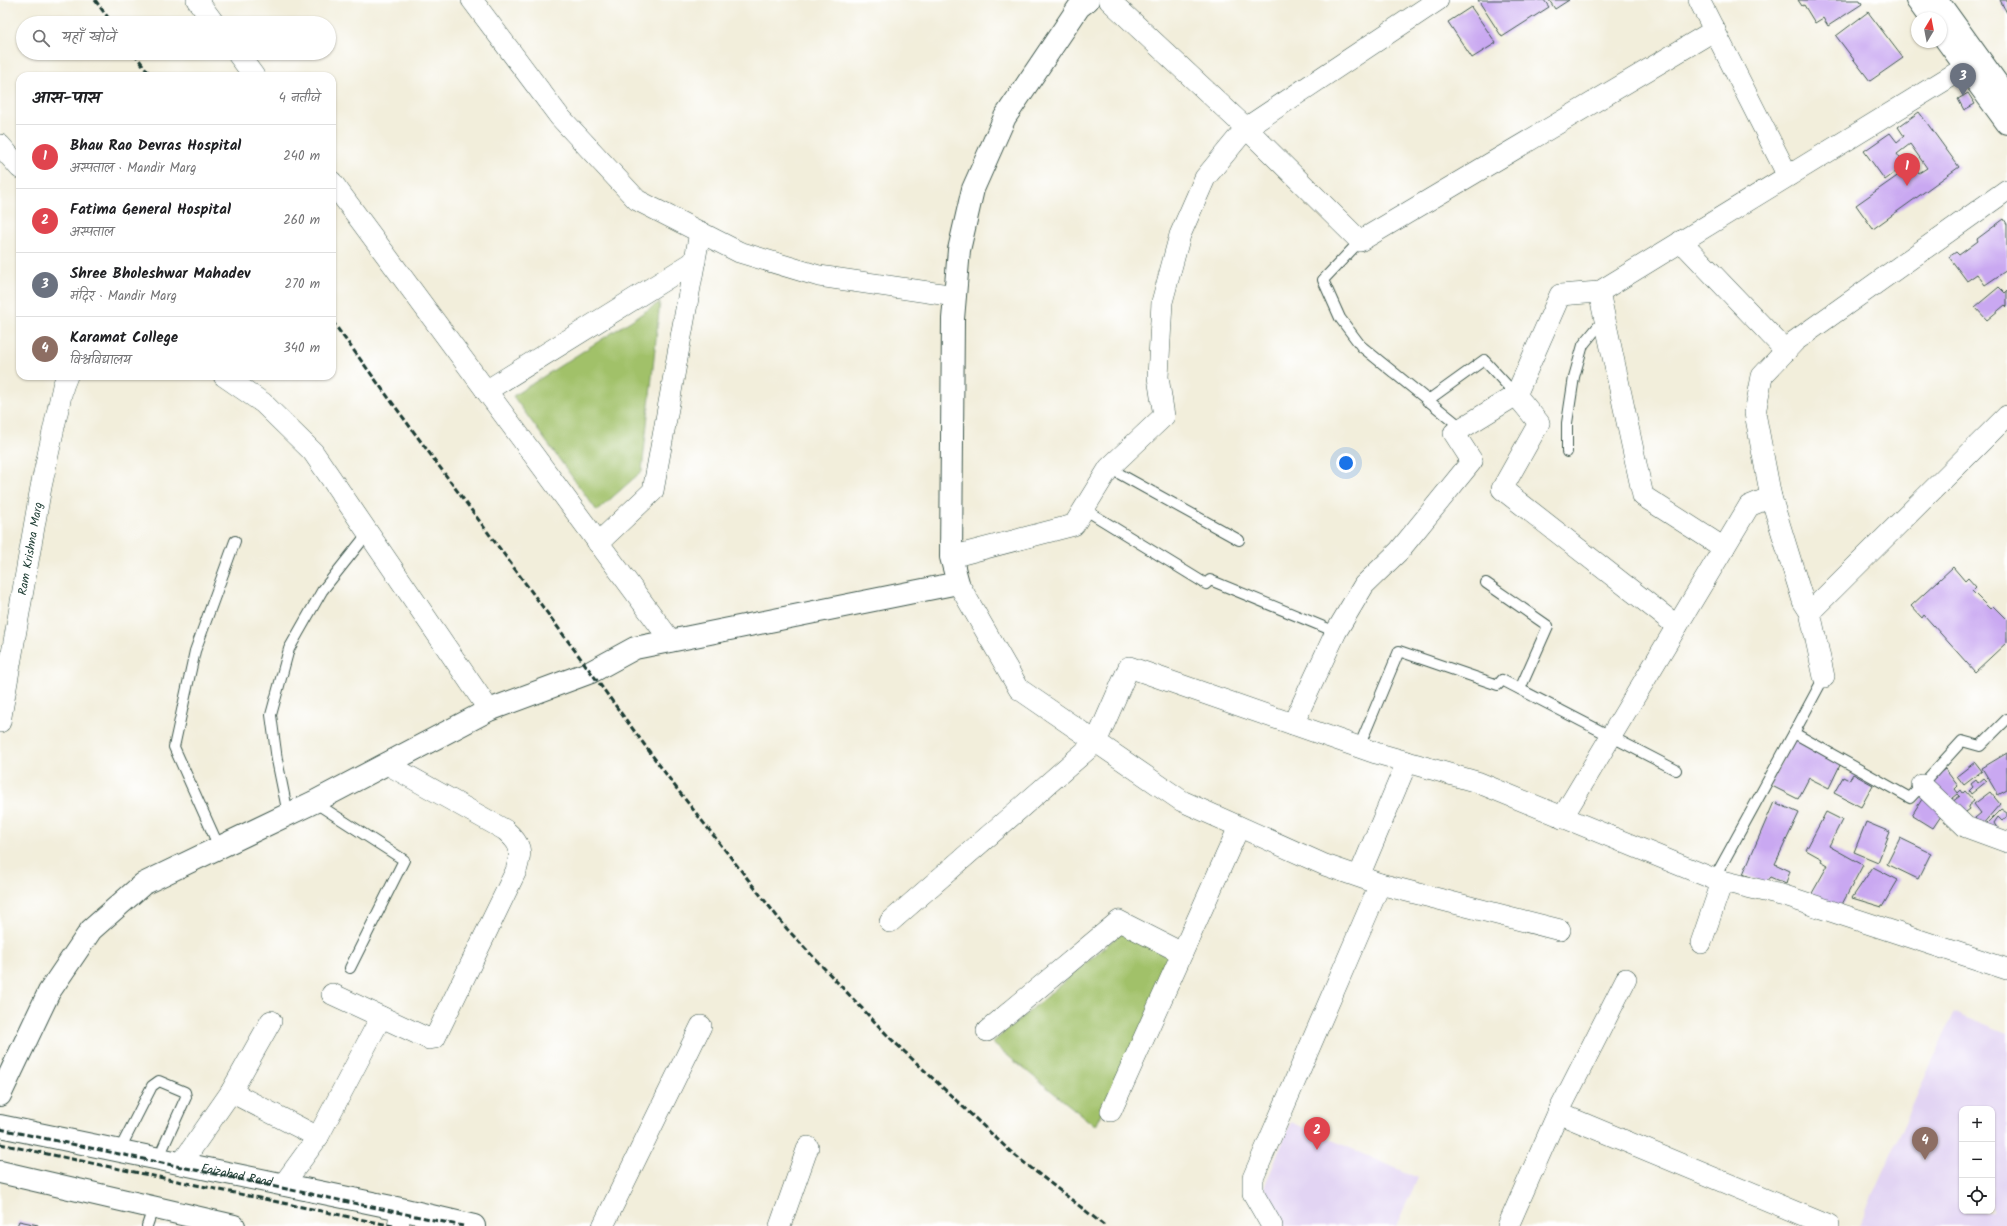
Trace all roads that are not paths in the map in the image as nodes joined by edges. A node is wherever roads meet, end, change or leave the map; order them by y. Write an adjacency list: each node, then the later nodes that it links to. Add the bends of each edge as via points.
1 (197, 0): 10 (street)
2 (1088, 0): 29 (street, via 1079,7 1005,117 973,189 959,250)
3 (1109, 0): 18 (street)
4 (1438, 0): 18 (street)
5 (1699, 0): 11 (street)
6 (1917, 0): 9 (street)
7 (1937, 0): 14 (street)
8 (479, 2): 24 (street, via 559,116 637,200)
9 (1926, 12)
10 (209, 16)
11 (1714, 30): 21 (street); 25 (street)
12 (1947, 39): 14 (street)
13 (242, 60): 15 (street)
14 (1972, 63): 16 (street); 21 (street)
15 (251, 72)
16 (2003, 100): 17 (street)
17 (2007, 123)
18 (1246, 128): 25 (street); 40 (street, via 1205,178 1180,235 1162,302 1158,377 1164,416)
19 (0, 145): 20 (street)
20 (16, 163)
21 (1788, 176): 26 (street)
22 (336, 187): 34 (street)
23 (2007, 190): 31 (street, via 1795,341)
24 (700, 232): 27 (street); 29 (street, via 739,252 819,276)
25 (1360, 241): 36 (lane, via 1323,280 1340,318 1361,346)
26 (1681, 241): 28 (street); 31 (street)
27 (695, 261): 34 (street); 46 (street, via 653,492)
28 (1599, 292): 30 (street); 35 (street, via 1560,295)
29 (955, 296): 48 (street)
30 (1605, 318): 39 (lane, via 1583,345 1574,378 1567,423); 47 (street, via 1643,496)
31 (1786, 351): 41 (street, via 1762,376 1756,413)
32 (65, 380): 59 (street, Ram Krishna Marg, via 41,487)
33 (230, 380): 43 (street, via 263,403 313,452)
34 (486, 391): 46 (street)
35 (1516, 395): 36 (lane, via 1484,360); 38 (street); 52 (street, via 1539,423 1502,489)
36 (1427, 401): 38 (lane)
37 (2007, 416): 51 (street)
38 (1462, 428): 53 (street, via 1454,433 1472,461 1399,551 1364,585)
39 (1567, 452)
40 (1109, 468): 42 (street); 45 (lane)
41 (1771, 497): 47 (street, via 1749,506); 51 (street, via 1803,601)
42 (1084, 509): 48 (street, via 1074,525); 53 (lane, via 1206,584 1210,580)
43 (368, 533): 57 (street); 70 (lane, via 322,591 289,649 272,715 277,760)
44 (235, 540): 74 (lane, via 195,651 174,747)
45 (1239, 540)
46 (598, 543): 54 (street)
47 (1724, 548): 52 (street)
48 (951, 557): 49 (street)
49 (958, 583): 54 (street); 63 (street, via 1019,689)
50 (1486, 583): 56 (lane, via 1548,626)
51 (1810, 612): 55 (street)
52 (1677, 626): 62 (street)
53 (1336, 632): 60 (street)
54 (671, 641): 57 (street, via 635,648 591,672)
55 (1824, 676): 61 (lane)
56 (1520, 689): 62 (lane); 64 (lane, via 1502,680 1498,685 1399,651)
57 (489, 710): 66 (street)
58 (2007, 719): 68 (lane, via 1980,746 1962,742)
59 (0, 722)
60 (1293, 724): 63 (street, via 1129,667); 64 (street)
61 (1794, 733): 68 (lane, via 1910,798); 76 (lane)
62 (1611, 736): 67 (lane); 71 (street)
63 (1096, 742): 72 (street, via 1182,802); 78 (street)
64 (1359, 747): 65 (street)
65 (1406, 762): 71 (street, via 1477,782); 75 (street)
66 (386, 764): 69 (street); 86 (street, via 505,830 516,840 521,854 516,871 435,1038 429,1039)
67 (1676, 770)
68 (1922, 785): 73 (street, via 1966,827)
69 (314, 802): 70 (street); 82 (lane, via 404,860)
70 (288, 814): 74 (street)
71 (1562, 818): 76 (street)
72 (1238, 827): 75 (street, via 1325,865); 81 (street)
73 (2007, 842)
74 (219, 847): 91 (street, via 143,884 91,930 49,992)
75 (1359, 876): 77 (street)
76 (1718, 881): 80 (street); 83 (street, via 1785,896)
77 (1380, 884): 79 (street); 108 (street, via 1253,1178 1253,1193)
78 (890, 922)
79 (1560, 930)
80 (1701, 943)
81 (1182, 953): 89 (street, via 1119,921); 92 (street)
82 (350, 968)
83 (2007, 969)
84 (1626, 979): 93 (street)
85 (332, 994): 86 (street)
86 (381, 1016): 95 (street)
87 (272, 1021): 90 (street)
88 (701, 1026): 106 (street)
89 (987, 1031)
90 (231, 1092): 95 (street); 99 (street)
91 (0, 1094)
92 (1111, 1111)
93 (1558, 1113): 109 (street); 110 (street)
94 (0, 1126): 97 (street, Faizabad Road)
95 (318, 1137): 101 (street)
96 (808, 1147): 107 (street)
97 (119, 1151): 98 (street, Faizabad Road); 98 (lane, via 152,1086 159,1081 185,1092 186,1097)
98 (158, 1159): 99 (street, Faizabad Road)
99 (182, 1164): 101 (street, Faizabad Road)
100 (0, 1172): 102 (street)
101 (283, 1185): 103 (street, Faizabad Road)
102 (150, 1217): 104 (street)
103 (400, 1217): 105 (street, Faizabad Road)
104 (234, 1226)
105 (474, 1226)
106 (603, 1226)
107 (780, 1226)
108 (1272, 1226)
109 (1508, 1226)
110 (1829, 1226)

